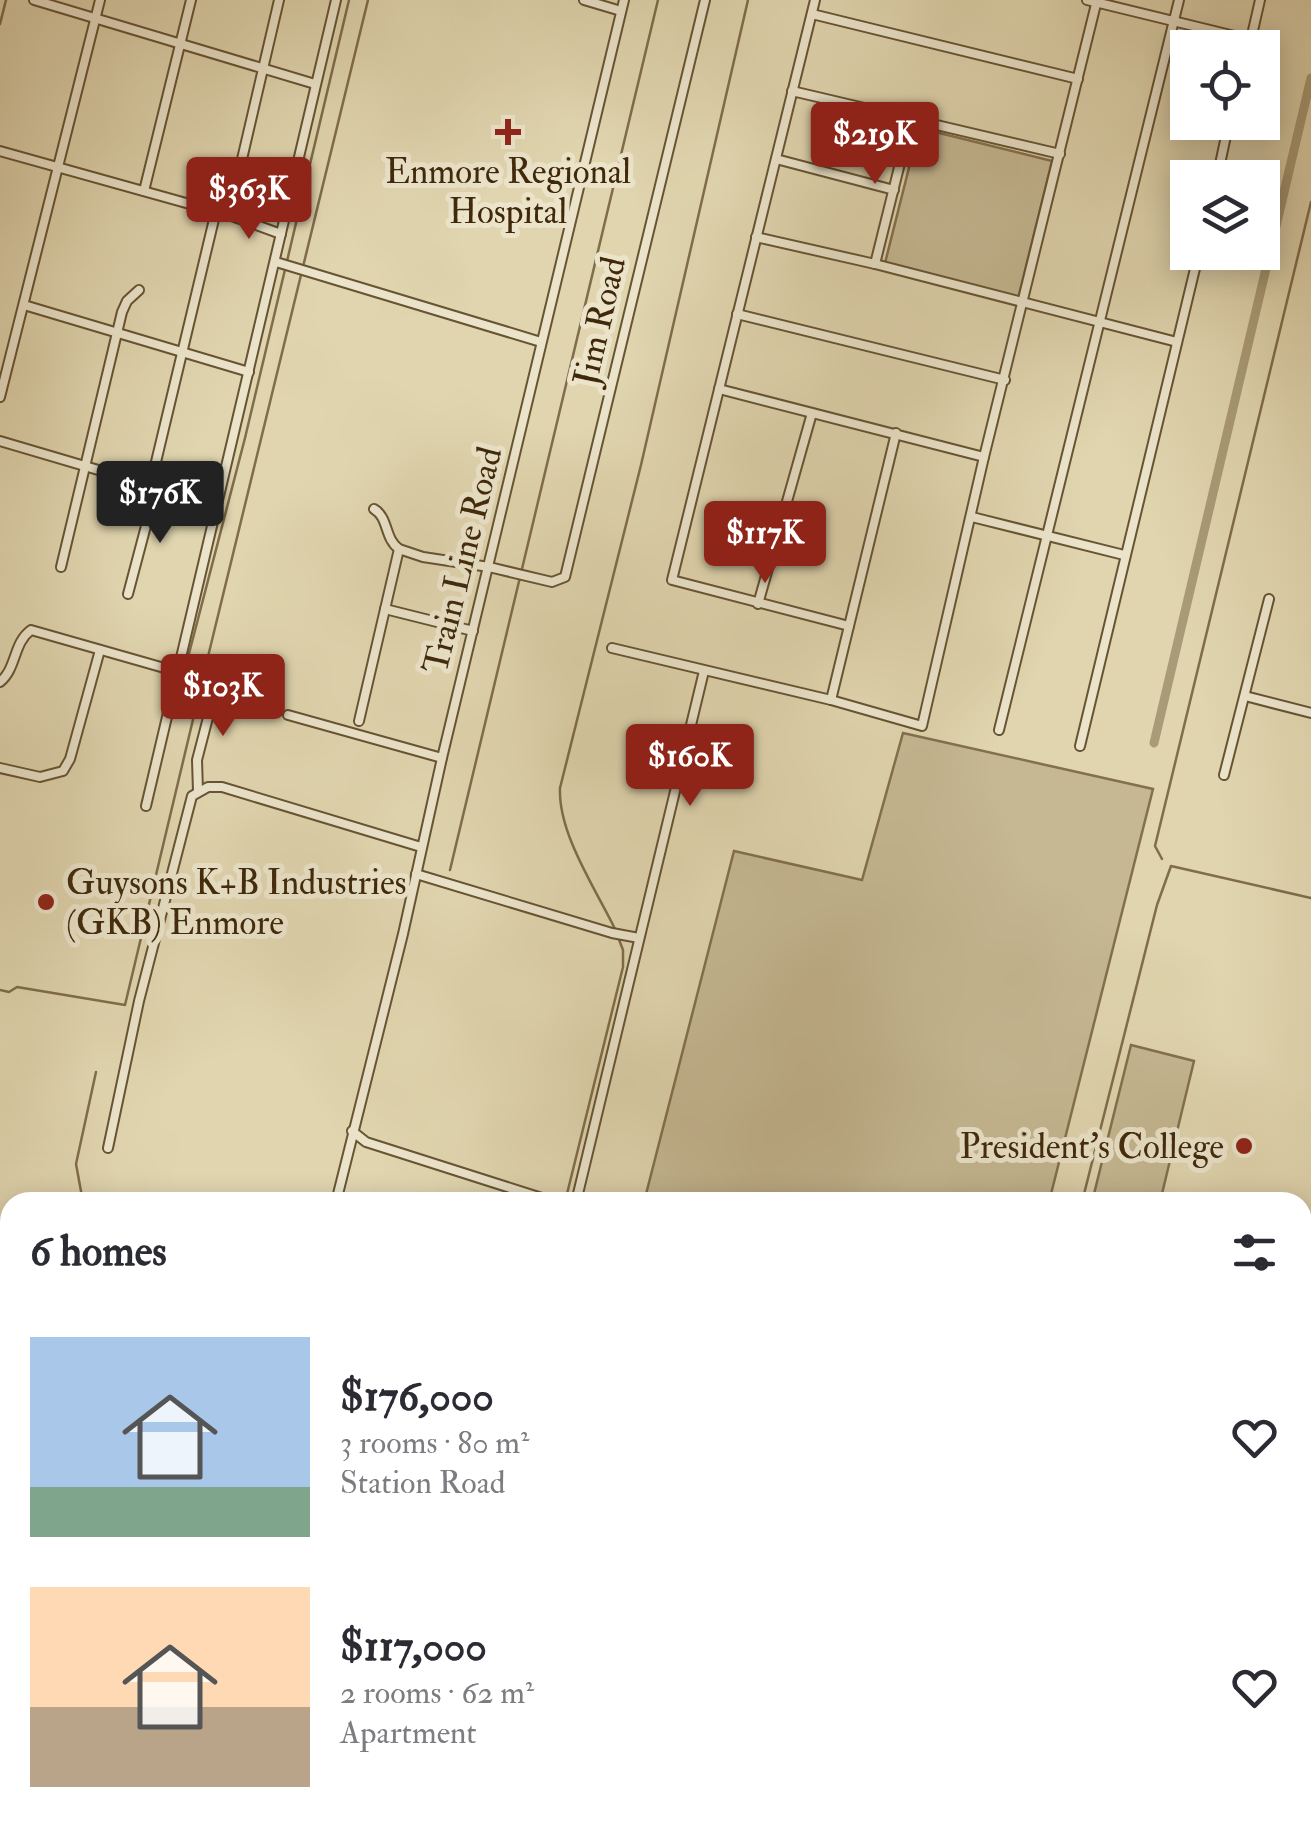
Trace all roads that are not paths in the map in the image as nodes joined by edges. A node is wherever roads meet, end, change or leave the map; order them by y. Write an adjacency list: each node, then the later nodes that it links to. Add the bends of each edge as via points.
1 (34, 0): 15 (street)
2 (100, 0): 15 (street)
3 (191, 0): 19 (street)
4 (279, 0): 20 (street)
5 (336, 0): 22 (street)
6 (584, 0): 13 (street)
7 (624, 0): 13 (street, Train Line Road)
8 (704, 0): 64 (street, Jim Road, via 565,578)
9 (815, 0): 14 (street)
10 (1179, 0): 16 (street)
11 (1260, 0): 18 (street)
12 (1093, 1): 16 (street); 21 (street)
13 (621, 11): 44 (street, Train Line Road)
14 (812, 14): 21 (street); 23 (street)
15 (96, 19): 19 (street); 28 (street)
16 (1174, 20): 17 (street); 42 (street)
17 (1206, 30)
18 (1253, 30)
19 (180, 44): 20 (street); 30 (street)
20 (265, 67): 22 (street); 32 (street)
21 (1078, 79): 26 (street)
22 (316, 84): 33 (street)
23 (792, 91): 24 (street); 27 (street)
24 (911, 119): 26 (street); 29 (street)
25 (0, 151): 28 (street)
26 (1060, 154): 39 (street)
27 (776, 159): 29 (street); 34 (street)
28 (58, 167): 30 (street); 40 (street)
29 (894, 190): 36 (street)
30 (144, 191): 31 (street)
31 (216, 211): 32 (street); 46 (street)
32 (230, 215): 33 (street)
33 (281, 234): 35 (street)
34 (756, 237): 36 (street); 41 (street)
35 (276, 262): 44 (street); 47 (street)
36 (875, 264): 39 (street)
37 (1195, 270): 45 (street)
38 (139, 290): 43 (street, via 127,301)
39 (1024, 301): 42 (street); 48 (street)
40 (24, 305): 43 (street); 50 (street)
41 (737, 314): 48 (street); 49 (street)
42 (1100, 322): 45 (street); 60 (street)
43 (117, 332): 46 (street); 55 (street)
44 (541, 342): 64 (street, Train Line Road)
45 (1177, 342): 62 (street)
46 (185, 352): 47 (street); 56 (street)
47 (250, 372): 57 (street)
48 (1005, 380): 54 (street)
49 (719, 389): 51 (street); 67 (street, via 672,580)
50 (0, 397)
51 (812, 413): 52 (street); 67 (street)
52 (896, 433): 54 (street); 69 (street)
53 (0, 440): 55 (street)
54 (984, 457): 59 (street)
55 (84, 466): 56 (street); 63 (street)
56 (153, 487): 57 (street); 65 (street)
57 (217, 505): 74 (street)
58 (374, 508): 61 (street)
59 (972, 517): 60 (street); 77 (street, via 922,726)
60 (1048, 536): 62 (street); 81 (street)
61 (399, 550): 64 (street, Jim Road); 68 (street)
62 (1124, 555): 82 (street)
63 (60, 567)
64 (489, 567): 70 (street, Train Line Road)
65 (128, 594)
66 (1270, 599): 76 (street)
67 (758, 604): 69 (street)
68 (385, 609): 70 (street); 80 (street)
69 (849, 626): 77 (street)
70 (473, 631): 83 (street, Train Line Road)
71 (612, 648): 73 (street)
72 (100, 650): 74 (street); 75 (street, via 31,630); 84 (street, via 63,771 40,777)
73 (704, 670): 77 (street); 90 (street)
74 (178, 672): 86 (street, via 217,683 197,760); 87 (street)
75 (0, 682)
76 (1245, 696): 78 (street); 85 (street)
77 (831, 700)
78 (1311, 713)
79 (288, 715): 83 (street)
80 (359, 721)
81 (999, 730)
82 (1080, 746)
83 (442, 758): 88 (street, Train Line Road)
84 (0, 768)
85 (1224, 775)
86 (198, 791): 88 (street, via 222,787); 92 (street, via 188,804)
87 (146, 806)
88 (421, 847): 89 (street, Train Line Road)
89 (416, 874): 90 (street); 91 (street, Train Line Road)
90 (640, 938): 95 (street)
91 (352, 1132): 93 (street, Train Line Road); 94 (street)
92 (108, 1148)
93 (338, 1192)
94 (523, 1192)
95 (578, 1192)

